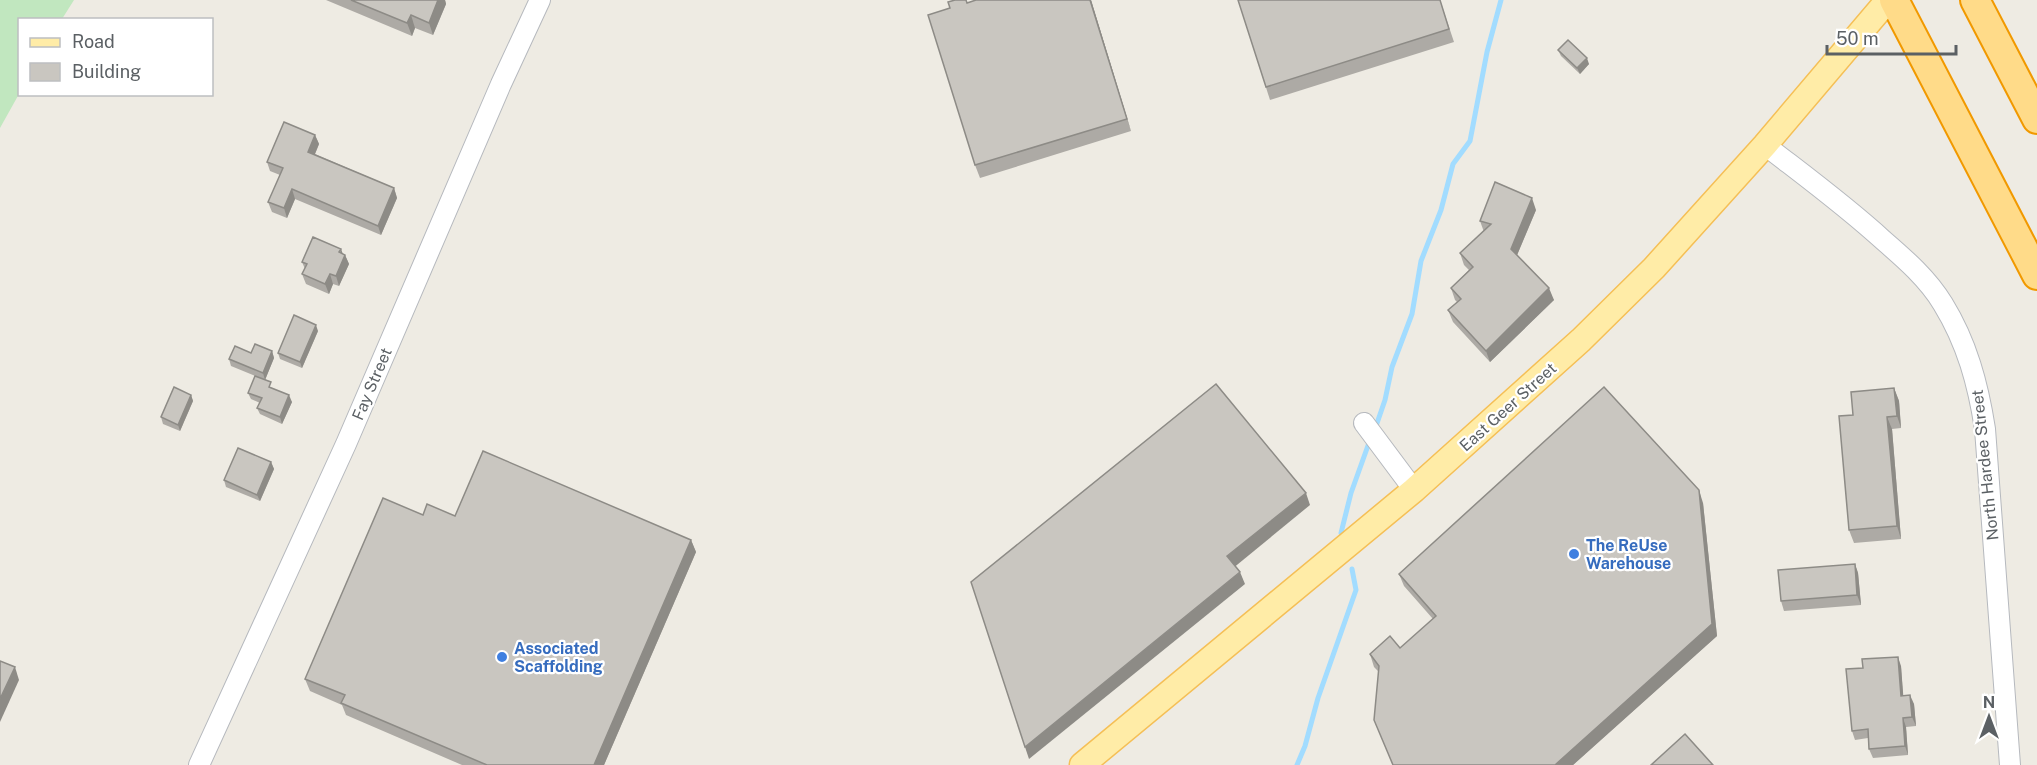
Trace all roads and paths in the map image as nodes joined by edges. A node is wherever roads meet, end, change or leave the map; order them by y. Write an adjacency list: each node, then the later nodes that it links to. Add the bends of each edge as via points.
1 (540, 0): 10 (street, Fay Street, via 346,444)
2 (1888, 0): 6 (main road, East Geer Street)
3 (1894, 0): 7 (highway)
4 (1975, 0): 5 (highway)
5 (2037, 119)
6 (1765, 145): 9 (main road, East Geer Street, via 1596,326); 12 (street, North Hardee Street, via 1857,216 1913,267 1942,302 1970,360 1984,429)
7 (2037, 274)
8 (1364, 423): 9 (street)
9 (1414, 490): 11 (main road, East Geer Street)
10 (199, 765)
11 (1082, 765)
12 (2010, 765)

